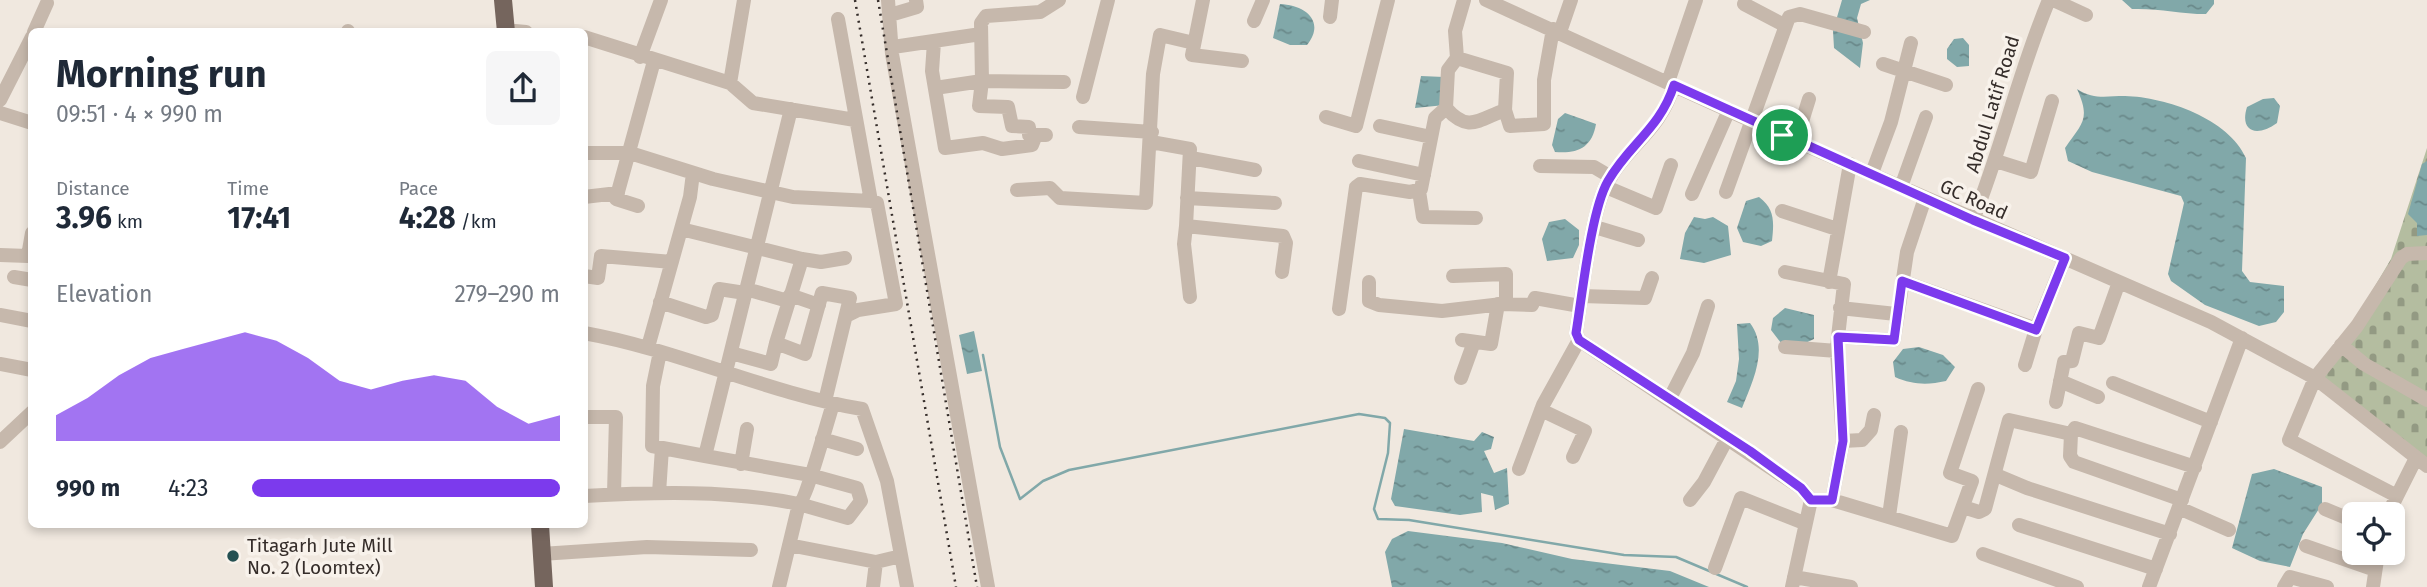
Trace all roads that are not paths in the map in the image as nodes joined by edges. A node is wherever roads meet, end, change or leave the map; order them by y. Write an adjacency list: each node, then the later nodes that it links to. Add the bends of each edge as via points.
1 (503, 0): 26 (main road)
2 (513, 0): 27 (main road)
3 (661, 0): 38 (street)
4 (744, 0): 44 (street)
5 (916, 0): 19 (street, via 917,7)
6 (1059, 0): 30 (street, via 1040,12 986,16)
7 (1108, 0): 48 (street)
8 (1203, 0): 33 (street)
9 (1264, 0): 23 (street)
10 (1332, 0): 21 (street)
11 (1388, 0): 57 (street, via 1356,126)
12 (1464, 0): 37 (street, via 1455,31)
13 (1486, 0): 28 (street, GC Road)
14 (1572, 0): 28 (street)
15 (1696, 0): 45 (street)
16 (2051, 0): 20 (street); 70 (street, Abdul Latif Road, via 2029,45)
17 (47, 3): 25 (street)
18 (1744, 4): 24 (street)
19 (889, 7): 35 (street)
20 (2086, 15)
21 (1330, 17)
22 (838, 19): 59 (street)
23 (1254, 21)
24 (1784, 25): 29 (street, via 1789,17 1800,14); 60 (street)
25 (36, 28)
26 (506, 28)
27 (515, 28)
28 (1556, 31): 45 (street, GC Road); 54 (street, via 1544,80 1544,124 1510,126)
29 (1864, 32)
30 (981, 34): 32 (street); 42 (street)
31 (588, 38): 38 (street)
32 (934, 42): 35 (street); 47 (street)
33 (1194, 43): 39 (street, via 1192,55); 64 (street, via 1160,35 1153,74)
34 (1911, 43): 41 (street)
35 (893, 47): 217 (street)
36 (28, 49): 49 (street)
37 (1457, 58): 52 (street, via 1448,70); 54 (street, via 1507,73)
38 (647, 59): 44 (street); 68 (street)
39 (1242, 61)
40 (1883, 64): 41 (street)
41 (1903, 70): 46 (street); 77 (street)
42 (982, 81): 43 (street); 47 (street); 47 (street, via 979,106 1008,107 1012,126 1029,127 1029,135 1041,135 1032,145 1003,149 983,143 945,148)
43 (1065, 82)
44 (730, 83): 53 (street, via 753,103)
45 (1671, 83): 55 (street, GC Road); 79 (street, via 1667,107 1655,126)
46 (1946, 85)
47 (935, 88)
48 (1083, 97)
49 (0, 99)
50 (1810, 99): 66 (street)
51 (2052, 101): 70 (street, via 2031,172)
52 (1446, 108): 54 (street, via 1457,121 1468,124); 65 (street, via 1434,118)
53 (791, 109): 59 (street); 83 (street)
54 (1505, 110)
55 (1730, 110): 60 (street, GC Road); 86 (street)
56 (0, 113): 61 (street)
57 (1326, 117)
58 (1926, 117): 80 (street)
59 (855, 120): 90 (street)
60 (1753, 121): 66 (street, GC Road); 84 (street)
61 (28, 122)
62 (1380, 126): 65 (street)
63 (1079, 127): 64 (street)
64 (1152, 137): 69 (street, via 1190,149); 81 (street, via 1143,205 1060,198 1050,188)
65 (1431, 137): 78 (street)
66 (1796, 141): 72 (street, GC Road)
67 (588, 153): 68 (street)
68 (630, 153): 76 (street); 85 (street)
69 (1191, 158): 75 (street); 88 (street)
70 (1996, 161): 95 (street, Abdul Latif Road)
71 (1359, 162): 78 (street)
72 (1850, 164): 77 (street, GC Road); 99 (street)
73 (1671, 165): 79 (street, via 1656,208)
74 (1540, 166): 79 (street, via 1594,167)
75 (1255, 170)
76 (693, 173): 83 (street); 98 (street)
77 (1872, 173): 80 (street, GC Road)
78 (1424, 175): 82 (street)
79 (1608, 182): 97 (street)
80 (1901, 187): 89 (street, GC Road)
81 (1017, 190)
82 (1419, 191): 94 (street, via 1423,217); 129 (street, via 1356,187)
83 (771, 192): 90 (street); 101 (street)
84 (1726, 192)
85 (618, 193): 87 (street); 92 (street, via 616,200)
86 (1692, 194)
87 (588, 197)
88 (1187, 198): 91 (street); 96 (street)
89 (1925, 198): 95 (street, GC Road); 116 (street)
90 (871, 201): 132 (street, via 877,203 896,304)
91 (1275, 203)
92 (638, 206)
93 (1782, 211): 99 (street)
94 (1476, 218)
95 (1973, 220): 106 (street, GC Road)
96 (1186, 226): 109 (street, via 1283,236); 121 (street)
97 (1595, 227): 100 (street); 123 (street)
98 (681, 229): 101 (street); 108 (street)
99 (1837, 229): 118 (street)
100 (1638, 240)
101 (757, 247): 107 (street); 120 (street)
102 (28, 251): 104 (street, via 27,256)
103 (2427, 253): 140 (street, via 2401,258)
104 (0, 255)
105 (845, 258): 107 (street)
106 (2065, 258): 119 (street, GC Road); 134 (street)
107 (802, 259): 122 (street)
108 (672, 262): 113 (street, via 601,256 597,278); 124 (street)
109 (1282, 272)
110 (1785, 272): 118 (street)
111 (1453, 276): 125 (street, via 1506,274)
112 (14, 277): 115 (street)
113 (588, 277)
114 (1652, 278): 123 (street, via 1646,299)
115 (28, 279)
116 (1902, 281): 130 (street); 134 (street)
117 (1369, 282): 125 (street, via 1369,300 1379,305 1442,311)
118 (1829, 282): 128 (street, via 1844,284)
119 (2119, 282): 136 (street, GC Road); 150 (street, via 2099,338 2079,333 2072,361 2063,362)
120 (746, 291): 122 (street); 124 (street, via 719,289 715,309 706,317); 143 (street)
121 (1190, 297)
122 (789, 298): 126 (street); 138 (street)
123 (1581, 301): 125 (street, via 1535,298 1532,305); 137 (street)
124 (660, 302): 142 (street)
125 (1502, 304): 148 (street, via 1491,344 1468,341)
126 (819, 305): 132 (street, via 822,293 850,298); 138 (street, via 805,354)
127 (1708, 306): 154 (street, via 1693,353)
128 (1840, 308): 130 (street); 139 (street)
129 (1339, 309)
130 (1896, 314): 139 (street, via 1894,340)
131 (0, 315): 133 (street)
132 (848, 315): 156 (street)
133 (28, 320)
134 (2036, 330): 145 (street)
135 (588, 334): 142 (street)
136 (2242, 338): 149 (street, GC Road); 162 (street)
137 (1579, 340): 154 (street); 158 (street)
138 (776, 343): 143 (street, via 771,364)
139 (1838, 344): 141 (street); 169 (street)
140 (2342, 345): 149 (street); 155 (street, via 2364,364)
141 (1785, 347)
142 (654, 349): 147 (street); 170 (street, via 652,446)
143 (731, 353): 147 (street)
144 (0, 364): 146 (street)
145 (2025, 365)
146 (28, 369)
147 (726, 372): 156 (street); 172 (street)
148 (1461, 378)
149 (2315, 378): 174 (street, GC Road); 182 (street, via 2289,440)
150 (2060, 381): 153 (street); 157 (street)
151 (2113, 383): 162 (street)
152 (1978, 389): 190 (street, via 1950,473 1972,481)
153 (2098, 397)
154 (1671, 398): 166 (street)
155 (2427, 400)
156 (829, 402): 168 (street); 205 (street, via 862,408 887,481)
157 (2056, 402)
158 (1541, 410): 173 (street, via 1585,431); 177 (street)
159 (1874, 415): 169 (street, via 1871,430 1862,440)
160 (28, 416): 167 (street)
161 (588, 417): 181 (street, via 616,417)
162 (2211, 422): 176 (street)
163 (747, 429): 175 (street)
164 (1900, 432): 192 (street)
165 (2071, 434): 176 (street, via 2075,428); 179 (street, via 2009,420); 188 (street, via 2074,462)
166 (1728, 437): 184 (street); 185 (street, via 1801,488)
167 (2, 439)
168 (822, 439): 171 (street); 178 (street)
169 (1843, 441): 186 (street)
170 (662, 448): 172 (street); 180 (street)
171 (857, 449)
172 (705, 456): 175 (street)
173 (1573, 457)
174 (2421, 462): 182 (street)
175 (741, 464): 178 (street)
176 (2194, 467): 188 (street)
177 (1518, 469)
178 (810, 475): 189 (street); 189 (street, via 857,488 861,501 848,518)
179 (1996, 475): 190 (street, via 1983,511); 199 (street)
180 (659, 493): 181 (street); 189 (street)
181 (614, 494): 183 (street)
182 (2395, 495): 187 (street)
183 (588, 496)
184 (1690, 500)
185 (1811, 500): 186 (street); 194 (street)
186 (1832, 500): 192 (street)
187 (2392, 502)
188 (2181, 504): 198 (street); 199 (street)
189 (799, 505): 200 (street)
190 (1962, 507): 192 (street, via 1952,536)
191 (2325, 509): 193 (street)
192 (1889, 516)
193 (2342, 516)
194 (1804, 523): 208 (street, via 1741,498); 211 (street)
195 (2020, 525): 210 (street)
196 (528, 528): 212 (main road)
197 (540, 528): 203 (main road)
198 (2229, 530)
199 (2170, 534): 210 (street)
200 (789, 545): 206 (street); 214 (street)
201 (2306, 546): 209 (street)
202 (751, 550): 203 (street, via 647,547)
203 (541, 554): 213 (main road)
204 (1983, 554): 219 (street)
205 (901, 556): 206 (street); 216 (street)
206 (876, 562): 215 (street)
207 (2376, 565): 209 (street)
208 (1716, 568)
209 (2375, 570): 222 (street)
210 (2154, 581)
211 (1793, 582): 218 (street)
212 (531, 587)
213 (544, 587)
214 (779, 587)
215 (873, 587)
216 (907, 587)
217 (988, 587)
218 (1851, 587)
219 (2077, 587)
220 (2284, 587): 221 (street, via 2290,577)
221 (2327, 587)
222 (2374, 587)

